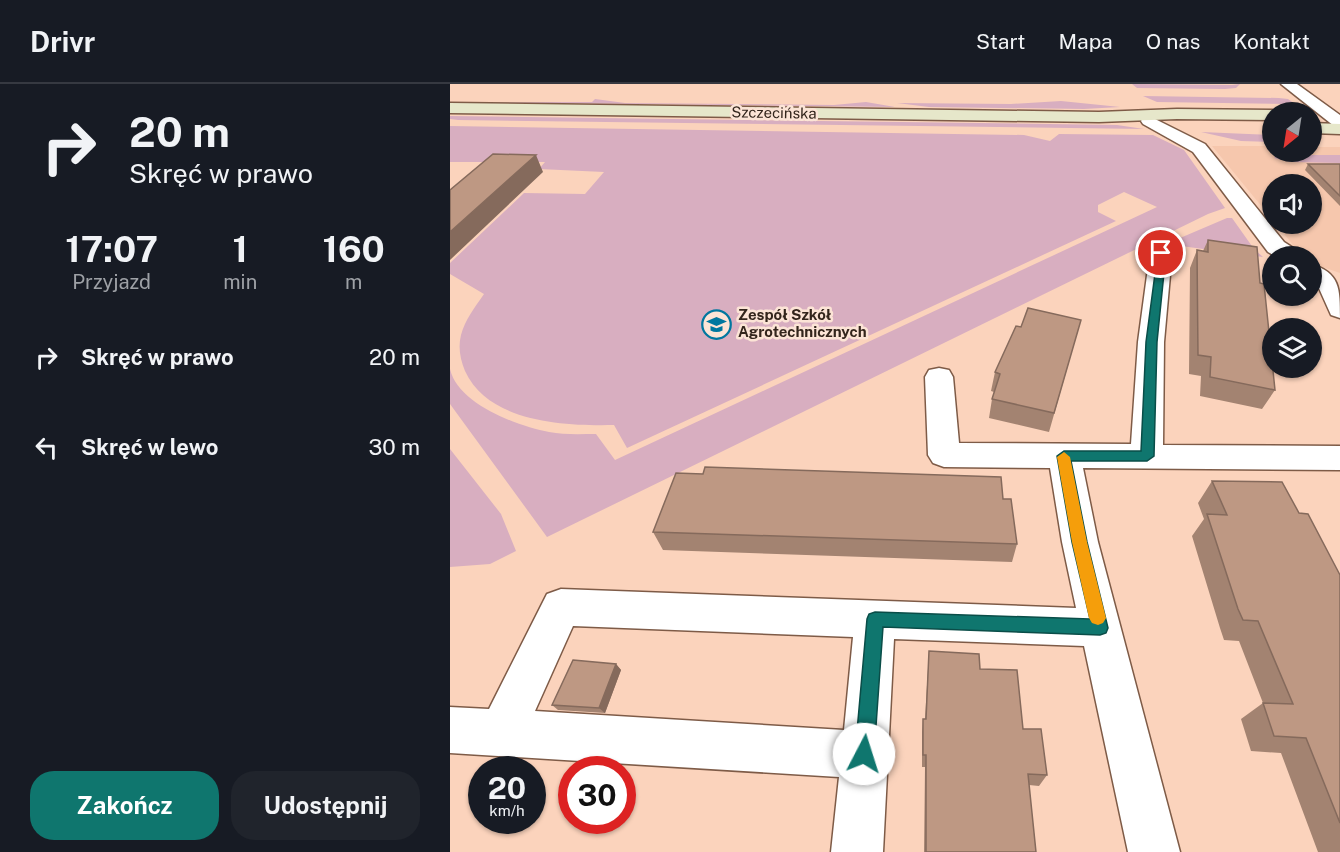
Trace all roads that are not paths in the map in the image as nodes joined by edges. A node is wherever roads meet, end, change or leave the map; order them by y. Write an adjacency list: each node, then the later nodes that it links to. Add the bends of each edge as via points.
1 (1288, 84): 7 (street)
2 (450, 108): 4 (street, Szczecińska)
3 (1262, 115): 4 (street, Szczecińska)
4 (1099, 117): 6 (street, Szczecińska)
5 (1322, 118): 7 (street)
6 (1149, 121): 9 (street, Szczecińska); 10 (street, via 1199,148)
7 (1337, 121): 8 (street)
8 (1322, 125)
9 (1262, 127)
10 (1275, 246)
11 (1161, 253): 16 (street, via 1151,342)
12 (1322, 278): 13 (street, via 1328,282)
13 (1340, 310)
14 (939, 377): 15 (street, via 944,454)
15 (1064, 456): 16 (street); 19 (street)
16 (1147, 456): 17 (street)
17 (1340, 458)
18 (875, 619): 19 (street); 21 (street, via 561,607); 22 (street)
19 (1100, 628): 24 (street)
20 (450, 730): 21 (street)
21 (502, 732): 22 (street)
22 (864, 754): 23 (street)
23 (857, 852)
24 (1154, 852)

